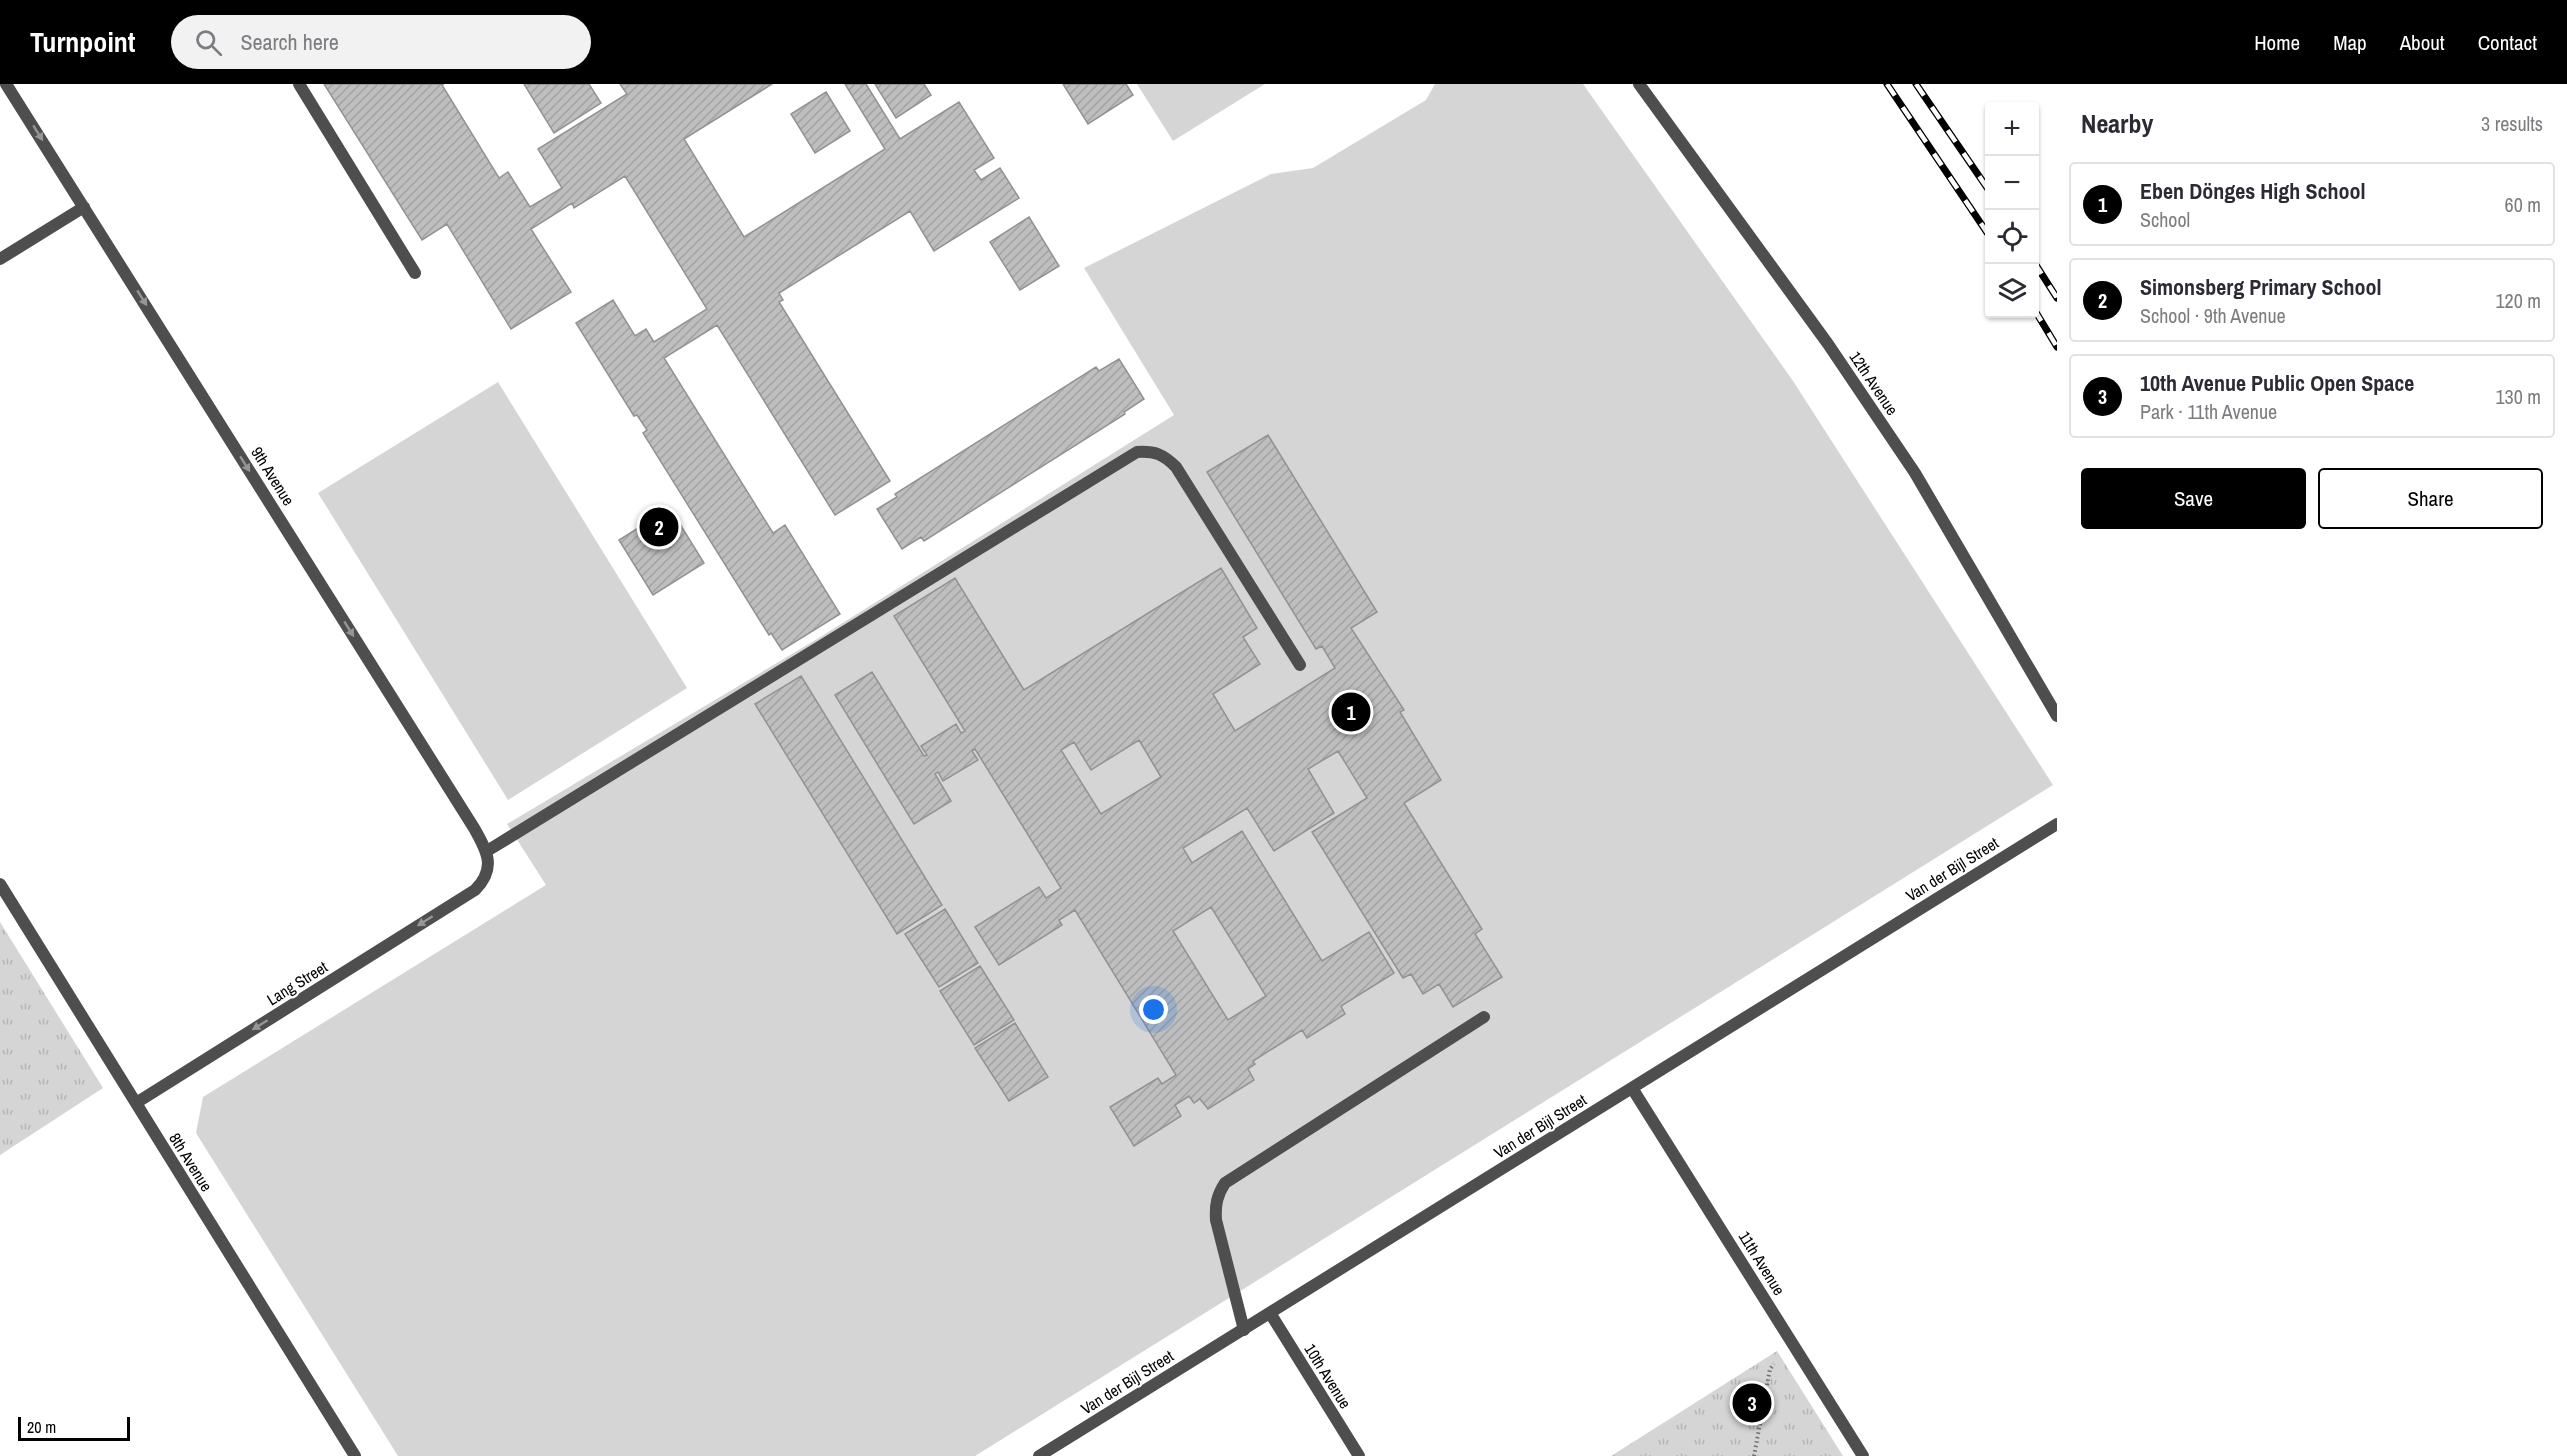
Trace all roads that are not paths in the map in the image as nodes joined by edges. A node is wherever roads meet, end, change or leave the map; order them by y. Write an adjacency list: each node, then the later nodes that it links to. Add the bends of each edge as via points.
1 (6, 84): 4 (street, 9th Avenue, one-way to 4)
2 (299, 84): 6 (street)
3 (1639, 84): 8 (street, 12th Avenue, via 1828,344 1915,473)
4 (84, 207): 5 (street); 10 (street, 9th Avenue, one-way to 10)
5 (0, 259)
6 (415, 273)
7 (1300, 665): 10 (street, via 1176,466 1162,454 1137,452)
8 (2057, 716)
9 (2057, 824): 13 (street, Van der Bijl Street)
10 (487, 851): 14 (street, Lang Street, one-way to 14, via 486,876 475,890)
11 (0, 885): 14 (street, 8th Avenue)
12 (1484, 1017): 16 (street, via 1225,1183 1216,1200 1216,1220)
13 (1632, 1088): 15 (street, Van der Bijl Street); 20 (street, 11th Avenue)
14 (136, 1103): 17 (street, 8th Avenue)
15 (1270, 1313): 16 (street, Van der Bijl Street); 19 (street, 10th Avenue)
16 (1244, 1329): 18 (street, Van der Bijl Street)
17 (355, 1456)
18 (1040, 1456)
19 (1359, 1456)
20 (1863, 1456)

